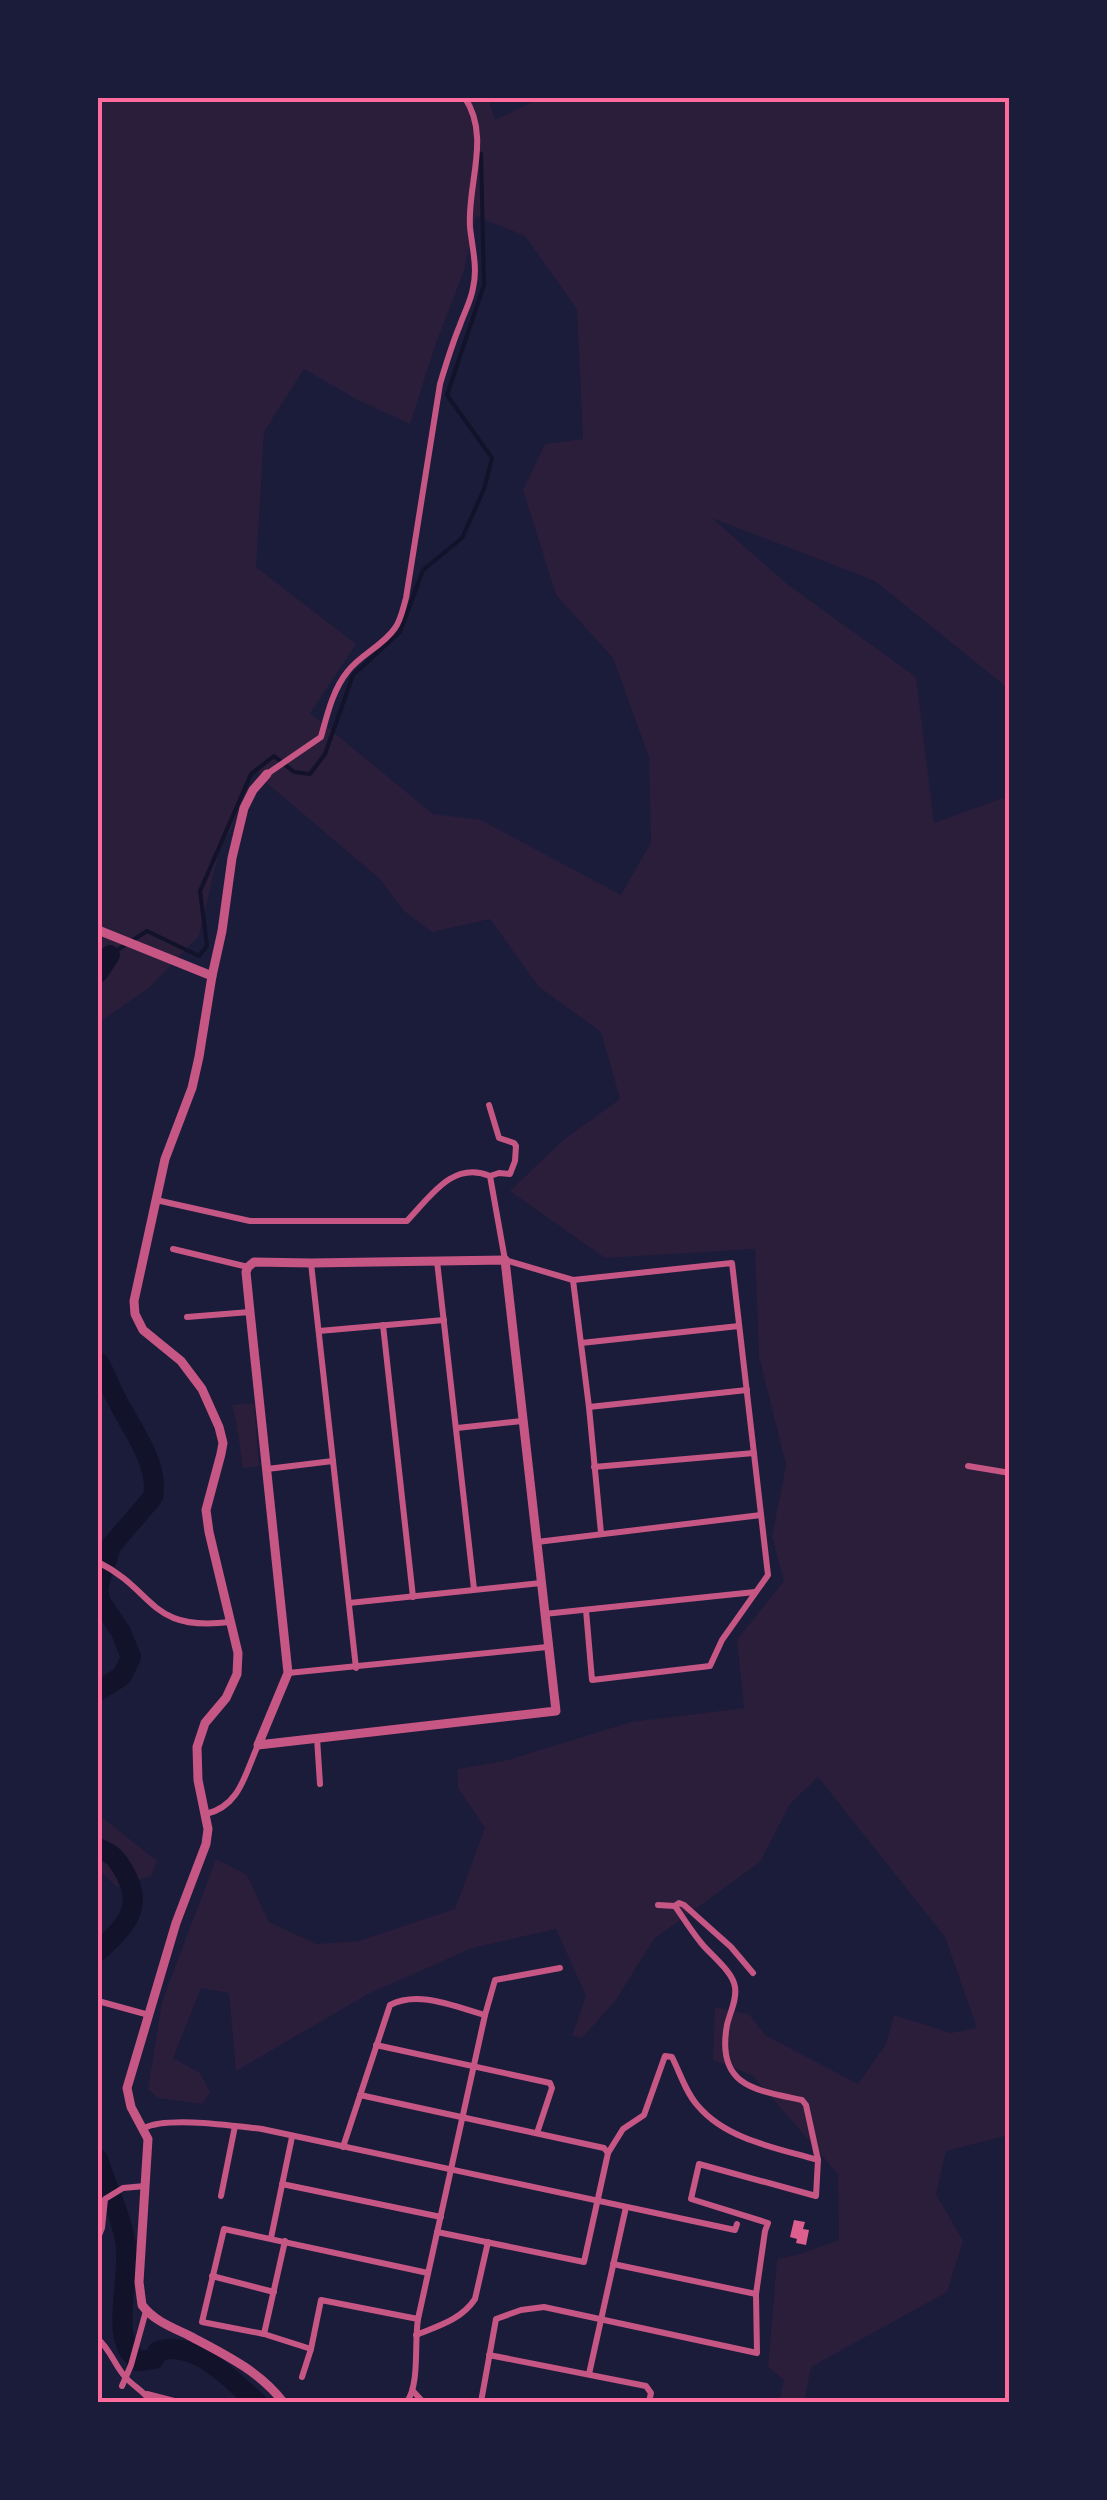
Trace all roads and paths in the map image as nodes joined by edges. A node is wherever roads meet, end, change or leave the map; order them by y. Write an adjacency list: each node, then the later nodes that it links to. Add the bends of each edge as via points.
1 (464, 98): 2 (street, via 476,128 470,207 474,288 440,384 406,598 384,640 346,672 321,737)
2 (267, 774): 4 (street, via 244,808)
3 (98, 930): 4 (street)
4 (212, 976): 7 (street, via 192,1088)
5 (489, 1105): 6 (street, via 498,1138 516,1146 510,1174)
6 (490, 1176): 7 (street, via 456,1175 407,1221 250,1221); 9 (street)
7 (156, 1200): 42 (street, via 135,1314 202,1389 219,1427 221,1454 206,1510)
8 (173, 1250): 12 (street)
9 (505, 1260): 10 (street); 13 (street); 23 (street)
10 (437, 1261): 11 (street); 16 (street)
11 (311, 1264): 12 (street); 19 (street)
12 (248, 1267): 14 (street)
13 (573, 1280): 18 (street, via 732,1263); 20 (street)
14 (250, 1312): 15 (street); 29 (street)
15 (186, 1317)
16 (444, 1320): 17 (street); 24 (street)
17 (383, 1325): 19 (street); 38 (street)
18 (739, 1326): 20 (street); 21 (street)
19 (319, 1332): 26 (street)
20 (581, 1343): 22 (street)
21 (748, 1390): 22 (street); 25 (street)
22 (589, 1408): 28 (street)
23 (522, 1421): 24 (street); 33 (street)
24 (457, 1428): 36 (street)
25 (754, 1452): 28 (street); 31 (street)
26 (333, 1461): 29 (street); 39 (street)
27 (968, 1466): 30 (street)
28 (594, 1467): 32 (street)
29 (268, 1469): 45 (street)
30 (1010, 1473)
31 (761, 1515): 32 (street); 37 (street, via 768,1574)
32 (600, 1534): 33 (street)
33 (536, 1542): 35 (street)
34 (98, 1562): 42 (street, via 176,1620)
35 (541, 1583): 36 (street); 41 (street)
36 (474, 1589): 38 (street)
37 (756, 1592): 40 (street); 40 (street, via 710,1666 592,1680)
38 (413, 1597): 39 (street)
39 (348, 1604): 44 (street)
40 (586, 1610): 41 (street)
41 (544, 1614): 43 (street)
42 (230, 1622): 49 (street, via 237,1674 197,1747)
43 (547, 1647): 44 (street); 46 (street, via 556,1711)
44 (356, 1668): 45 (street)
45 (288, 1674): 47 (street)
46 (317, 1738): 47 (street); 48 (street)
47 (258, 1745): 49 (street, via 226,1808)
48 (320, 1784)
49 (206, 1814): 56 (street, via 206,1844)
50 (658, 1905): 51 (street)
51 (675, 1906): 53 (street, via 684,1904); 67 (street, via 735,1982 726,2038 736,2079 802,2100)
52 (560, 1968): 55 (street, via 495,1980)
53 (753, 1974)
54 (98, 2001): 56 (street)
55 (484, 2015): 57 (street, via 402,1999 390,2006); 58 (street)
56 (149, 2016): 62 (street, via 127,2088)
57 (376, 2045): 58 (street); 59 (street)
58 (475, 2066): 60 (street); 63 (street, via 550,2083)
59 (360, 2095): 60 (street); 65 (street)
60 (463, 2118): 63 (street); 68 (street)
61 (235, 2126): 62 (street); 64 (street); 71 (street)
62 (144, 2128): 70 (street)
63 (537, 2132): 66 (street)
64 (292, 2136): 65 (street); 69 (street)
65 (343, 2148): 68 (street)
66 (608, 2153): 67 (street, via 623,2129 644,2114 665,2056 672,2057 695,2103 714,2122); 72 (street)
67 (818, 2160): 85 (street, via 816,2196 699,2164 690,2199 768,2223)
68 (451, 2170): 72 (street); 74 (street)
69 (282, 2184): 74 (street); 78 (street)
70 (145, 2186): 77 (street, via 105,2199); 86 (street, via 139,2282)
71 (221, 2196)
72 (598, 2202): 73 (street); 80 (street, via 584,2262)
73 (626, 2207): 75 (street, via 735,2230); 81 (street)
74 (441, 2217): 76 (street)
75 (737, 2224)
76 (438, 2232): 80 (street); 82 (street)
77 (98, 2238)
78 (271, 2238): 79 (street); 83 (street, via 224,2230)
79 (285, 2241): 82 (street); 84 (street)
80 (488, 2242): 90 (street, via 471,2306)
81 (614, 2264): 85 (street); 87 (street)
82 (428, 2273): 88 (street)
83 (212, 2276): 84 (street); 89 (street, via 202,2322)
84 (274, 2292): 89 (street)
85 (756, 2294): 87 (street, via 757,2353)
86 (146, 2310): 96 (street); 101 (street, via 238,2362)
87 (601, 2319): 93 (street, via 544,2307 521,2310 496,2320); 94 (street)
88 (418, 2320): 90 (street); 92 (street, via 322,2300)
89 (264, 2334): 92 (street)
90 (415, 2336): 97 (street)
91 (98, 2340): 96 (street)
92 (311, 2349): 95 (street)
93 (490, 2355): 94 (street); 104 (street)
94 (589, 2374): 105 (street, via 646,2386)
95 (302, 2376)
96 (124, 2382): 98 (street)
97 (414, 2391): 102 (street); 103 (street)
98 (146, 2394): 99 (street); 100 (street)
99 (151, 2402)
100 (178, 2402)
101 (284, 2402)
102 (407, 2402)
103 (423, 2402)
104 (481, 2402)
105 (649, 2402)

